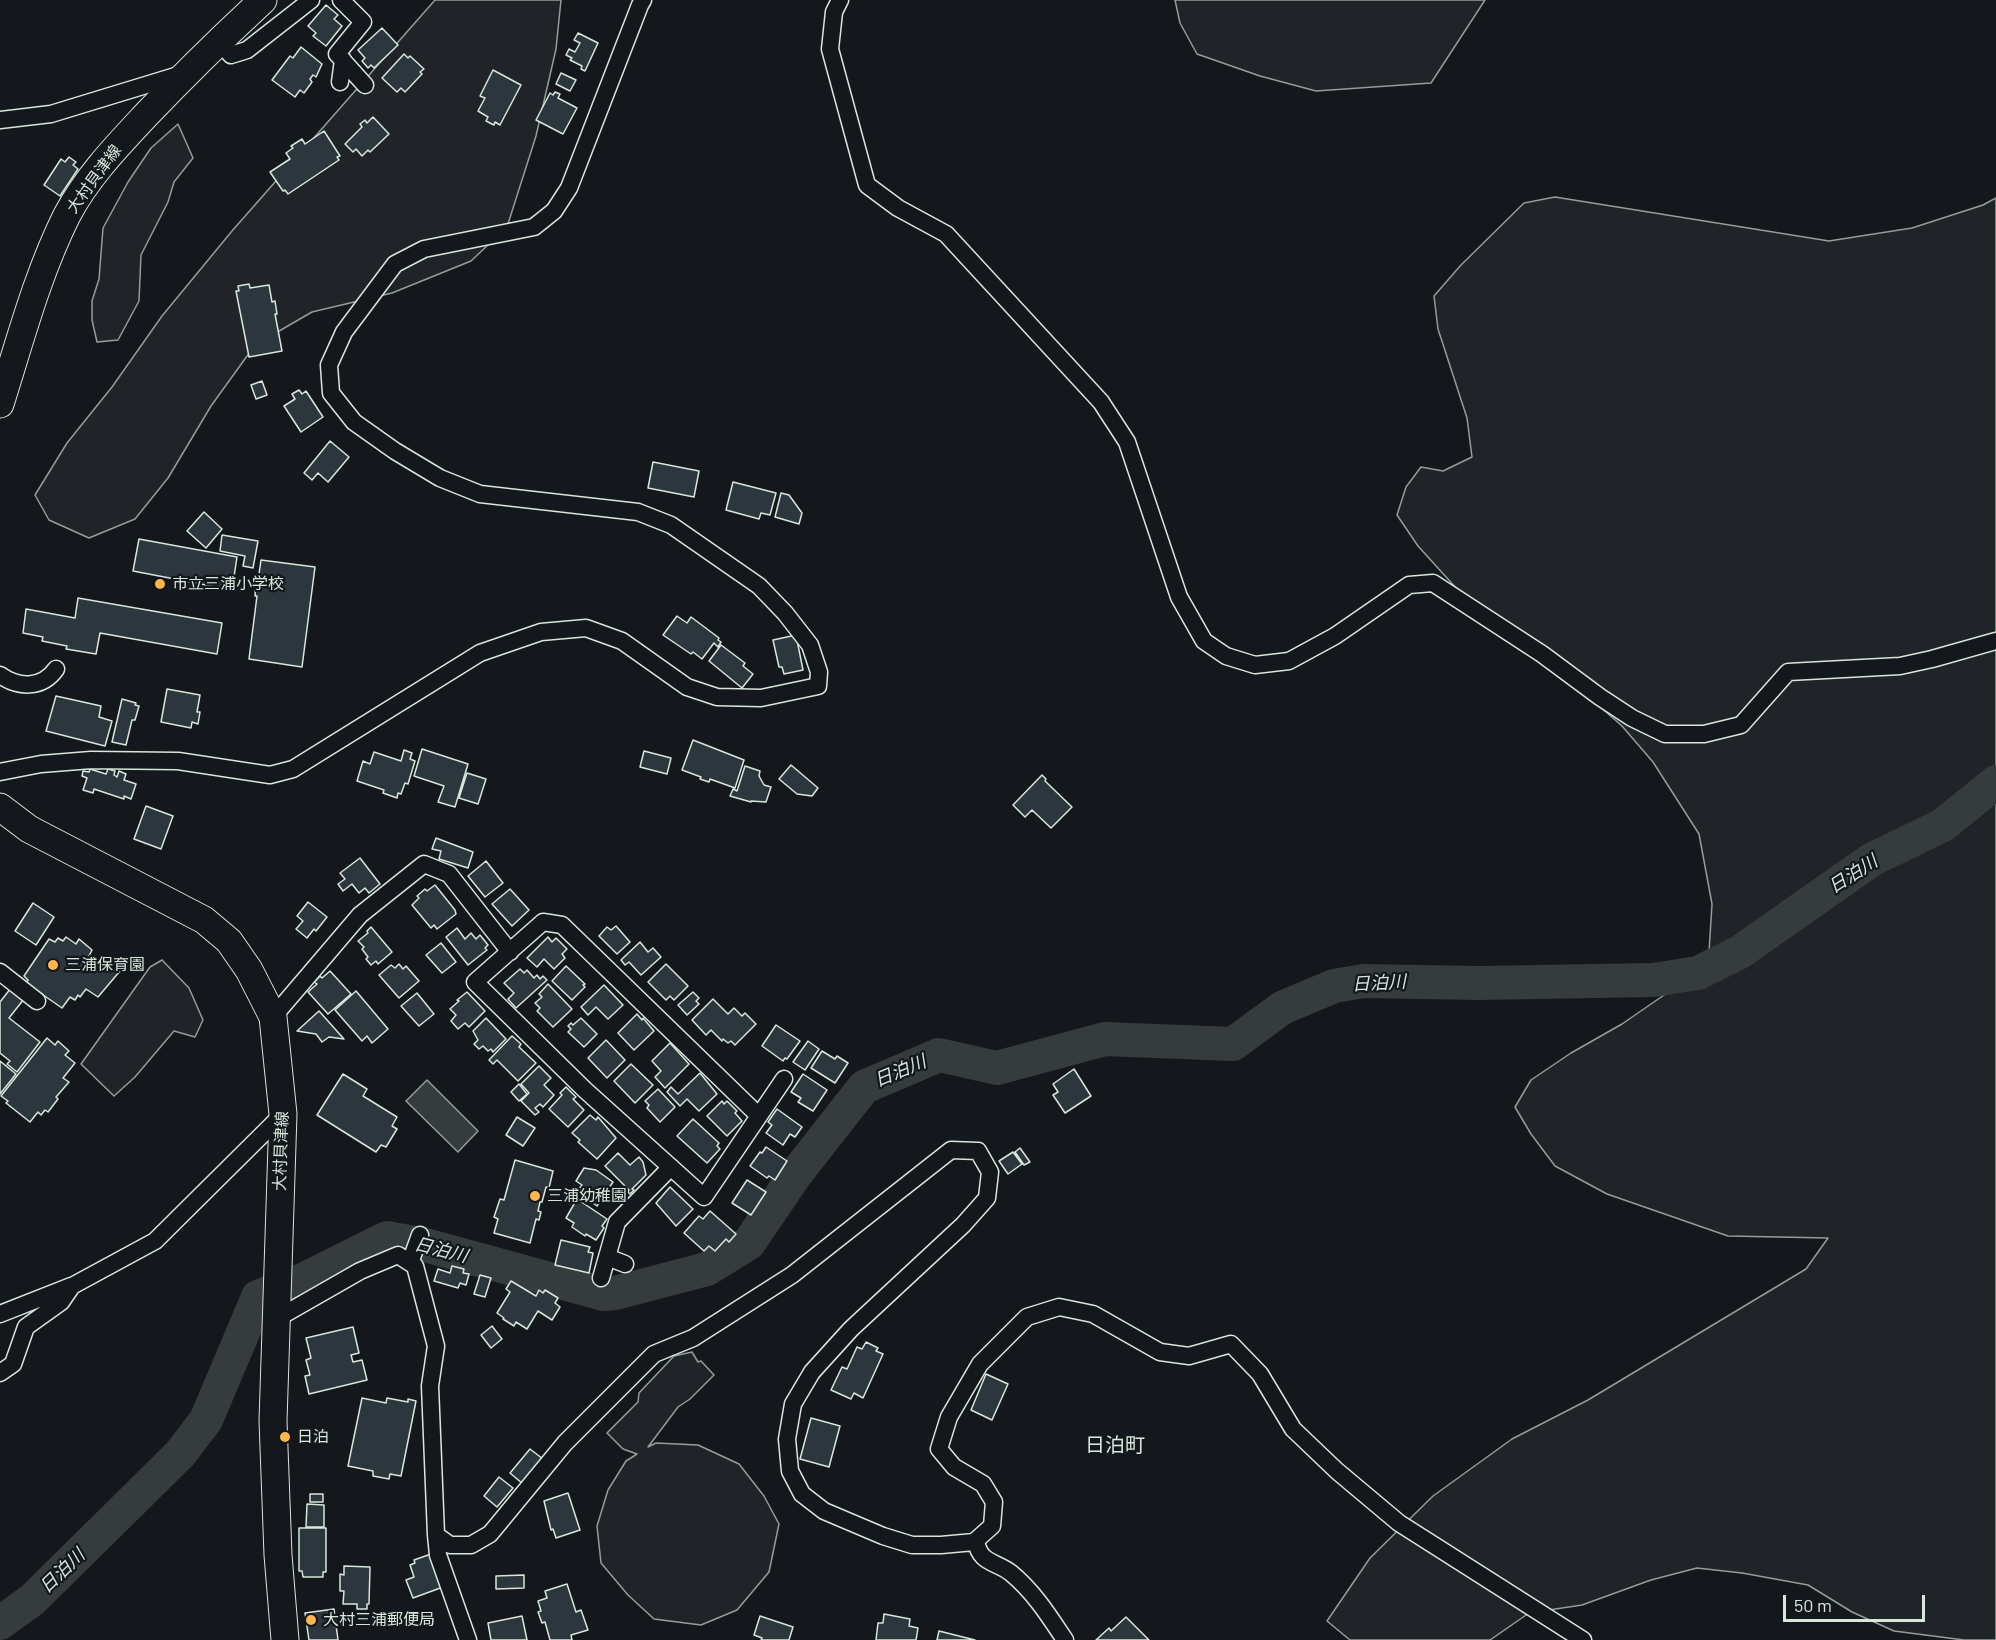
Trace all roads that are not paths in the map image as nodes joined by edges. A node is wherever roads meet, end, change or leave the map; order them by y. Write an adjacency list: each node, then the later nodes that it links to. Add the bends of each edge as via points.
1 (263, 0): 6 (main road, 大村貝津線)
2 (311, 0): 6 (street, via 247,50 231,55)
3 (340, 0): 7 (street, via 363,22 337,54)
4 (643, 0): 16 (street, via 569,188 554,211 534,227 423,249 395,264 344,332 329,364 332,393 354,422 395,451 440,478 480,494 638,512 671,525 759,586 785,614 810,645 819,672 818,686 761,698 717,696 687,687 622,641 586,628 541,632 480,652 293,769 270,775 177,761 91,760)
5 (840, 0): 13 (street, via 834,12 830,49 867,185 898,208 946,234 1101,402 1127,442 1179,597 1204,641 1226,656 1255,665 1289,661 1335,636 1409,585 1433,583 1632,718 1665,734 1704,734 1741,725 1788,672 1900,666)
6 (219, 41): 8 (main road, 大村貝津線)
7 (343, 60): 9 (street); 10 (street)
8 (186, 73): 11 (street, via 51,114); 12 (main road, 大村貝津線, via 112,150 68,213 48,255)
9 (340, 82)
10 (364, 85)
11 (0, 120)
12 (0, 404)
13 (1996, 641)
14 (56, 669): 15 (street, via 52,676 35,685 15,684)
15 (0, 675)
16 (0, 772)
17 (0, 807): 21 (main road, 大村貝津線, via 48,839 204,920 229,941)
18 (510, 952): 21 (street, via 449,874 424,864 360,915); 24 (street, via 543,922 562,925); 25 (street, via 475,982 585,1090)
19 (0, 972): 20 (street)
20 (37, 1000)
21 (273, 1017): 23 (main road, 大村貝津線)
22 (784, 1079): 24 (street)
23 (283, 1114): 31 (street, via 155,1241); 33 (main road, 大村貝津線)
24 (758, 1115): 25 (street, via 704,1197)
25 (671, 1167): 27 (street, via 617,1222)
26 (419, 1236): 28 (street)
27 (607, 1257): 29 (street); 30 (street)
28 (410, 1262): 33 (street, via 398,1255 360,1271); 35 (street, via 415,1266 436,1346 430,1386)
29 (625, 1264)
30 (601, 1278)
31 (72, 1286): 32 (street); 34 (street, via 61,1302 26,1327 13,1364)
32 (0, 1314)
33 (276, 1318): 37 (main road, 大村貝津線, via 273,1421)
34 (0, 1373)
35 (436, 1535): 36 (street, via 450,1545 471,1545 490,1534 565,1443 654,1354 693,1338 792,1275 951,1150 978,1151 990,1172 987,1198 812,1372 793,1404 787,1439 790,1471 802,1494 824,1511 912,1545); 38 (street, via 438,1555)
36 (976, 1540): 39 (street, via 977,1552 1011,1573 1042,1604); 40 (street, via 992,1526 994,1502 983,1484 954,1467 939,1449 949,1417 980,1364 1027,1317 1059,1307 1093,1314 1160,1352 1189,1356 1231,1344 1260,1374 1293,1429 1399,1523)
37 (285, 1640)
38 (468, 1640)
39 (1065, 1640)
40 (1583, 1640)

